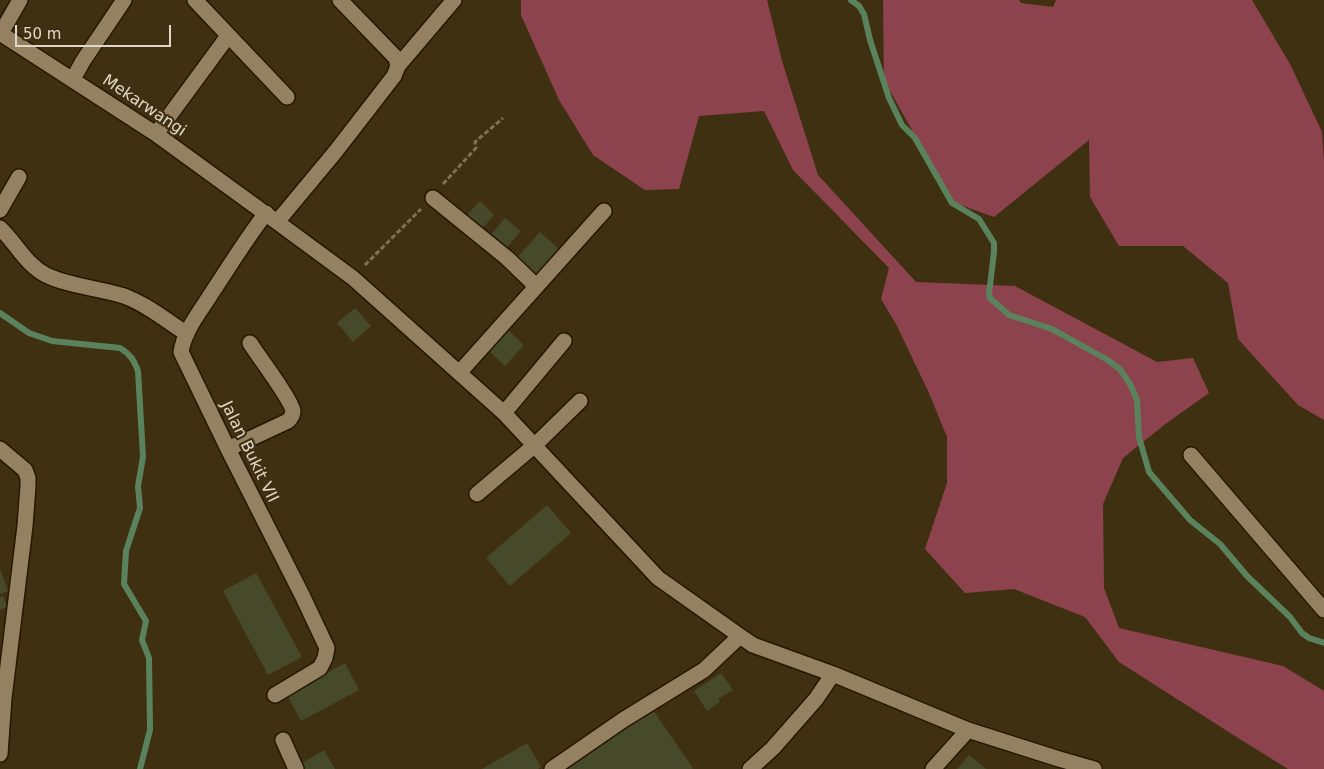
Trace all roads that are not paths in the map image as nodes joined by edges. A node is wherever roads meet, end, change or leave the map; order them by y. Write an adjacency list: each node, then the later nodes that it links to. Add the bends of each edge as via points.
1 (20, 0): 6 (street)
2 (124, 0): 9 (street)
3 (195, 0): 7 (street)
4 (340, 0): 8 (street, via 396,58)
5 (454, 0): 8 (street, Jalan Bukit VII)
6 (0, 33): 9 (street, Mekarwangi)
7 (228, 36): 10 (street); 11 (street)
8 (398, 66): 16 (street, Jalan Bukit VII, via 394,76 336,152)
9 (73, 79): 11 (street, Mekarwangi)
10 (287, 98)
11 (156, 134): 16 (street, Mekarwangi)
12 (20, 177): 14 (street)
13 (432, 198): 18 (street, via 507,258)
14 (0, 210)
15 (604, 211): 18 (street)
16 (272, 217): 19 (street, Jalan Bukit VII, via 248,237); 22 (street, Mekarwangi, via 353,278)
17 (0, 228): 19 (street, via 32,266 45,275 126,297)
18 (536, 286): 22 (street)
19 (186, 334): 27 (street, Jalan Bukit VII, via 181,352)
20 (564, 341): 24 (street)
21 (250, 343): 27 (street, via 293,412 288,421)
22 (459, 373): 24 (street, Mekarwangi)
23 (580, 401): 25 (street)
24 (504, 413): 25 (street, Mekarwangi)
25 (535, 445): 29 (street); 31 (street, Mekarwangi, via 658,578)
26 (0, 449): 36 (street, via 25,470 28,486)
27 (228, 450): 33 (street, Jalan Bukit VII, via 326,648 320,668)
28 (1191, 455): 30 (street)
29 (477, 494)
30 (1324, 610)
31 (740, 636): 32 (street, Mekarwangi, via 753,645); 38 (street, via 704,670)
32 (833, 674): 34 (street, Mekarwangi); 39 (street, via 773,748)
33 (275, 695)
34 (968, 730): 40 (street); 41 (street, Mekarwangi)
35 (283, 740): 37 (street)
36 (0, 754)
37 (296, 769)
38 (552, 769)
39 (750, 769)
40 (933, 769)
41 (1094, 769)

